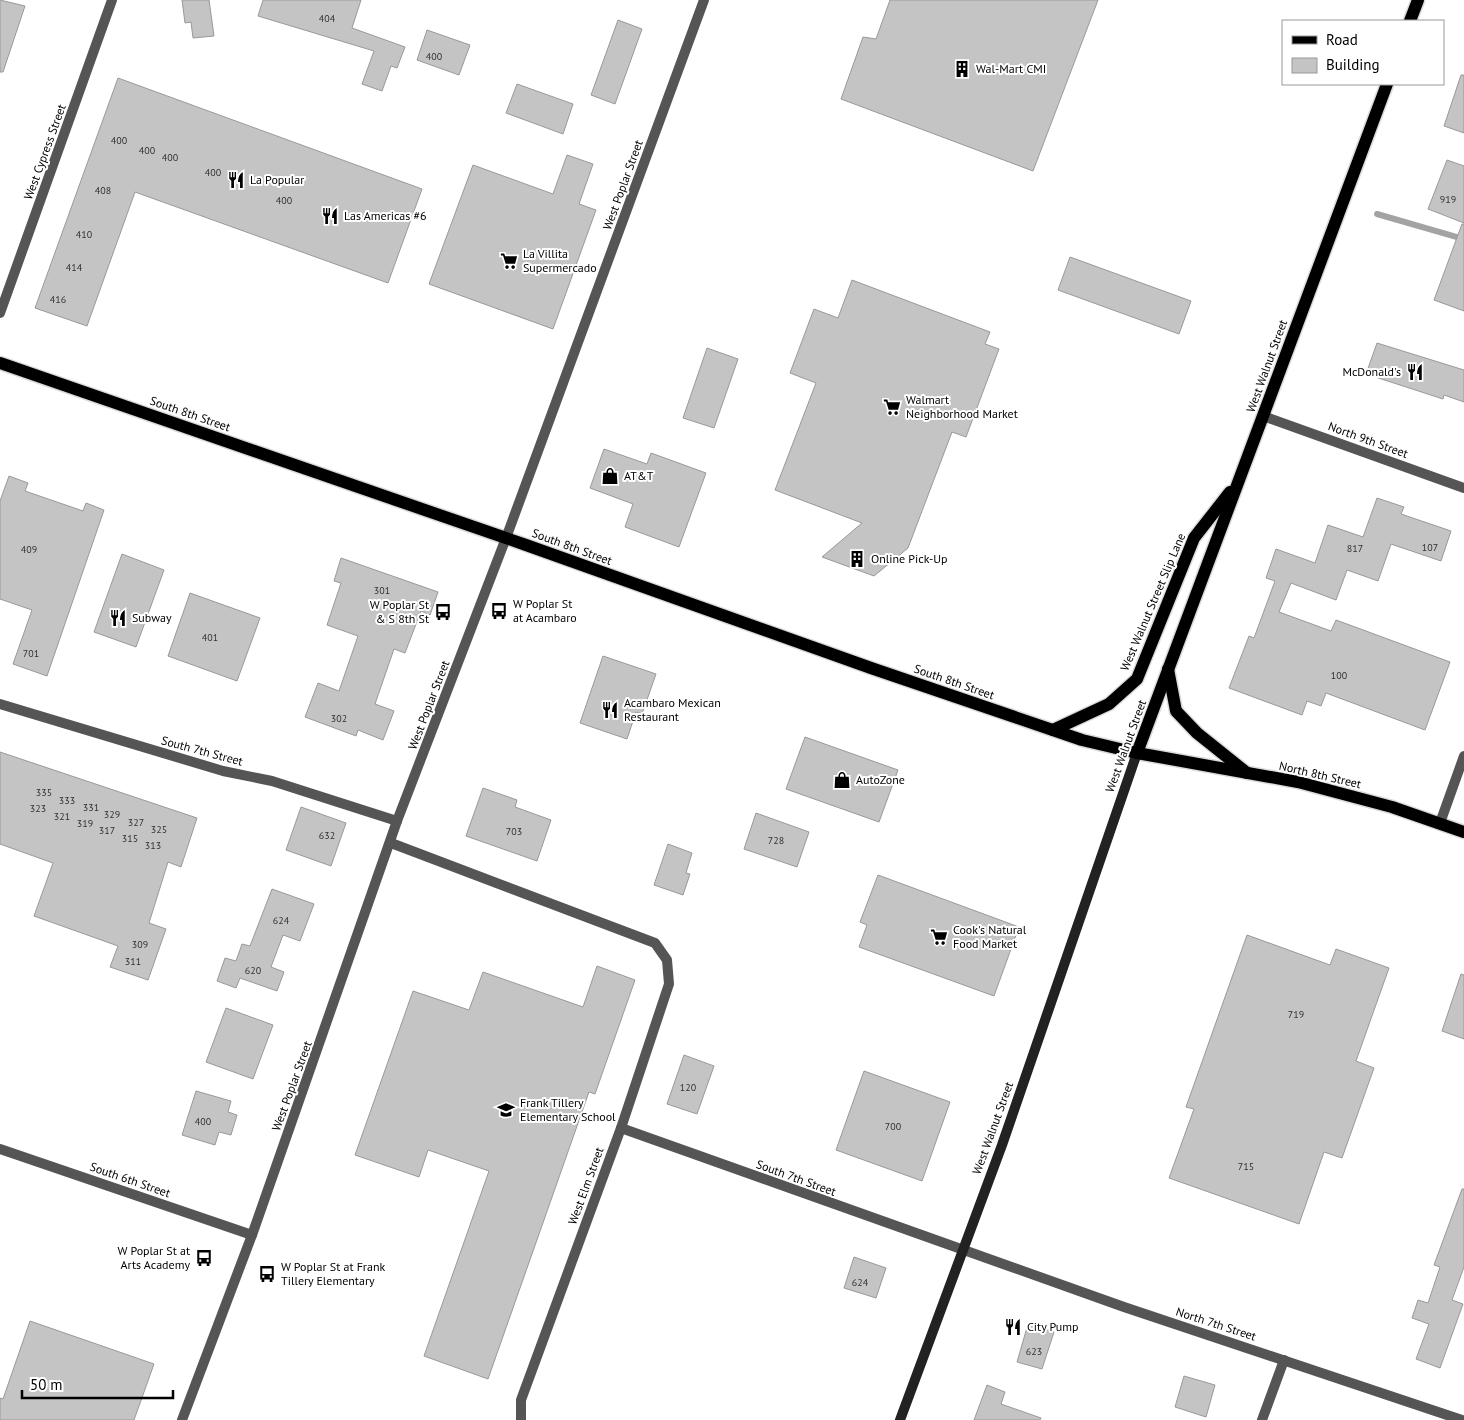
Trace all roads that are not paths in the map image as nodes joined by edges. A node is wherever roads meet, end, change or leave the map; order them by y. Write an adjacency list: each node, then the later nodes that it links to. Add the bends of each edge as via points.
1 (112, 0): 6 (street, West Cypress Street)
2 (704, 0): 11 (street, West Poplar Street)
3 (1418, 0): 4 (main road)
4 (1410, 20)
5 (1387, 85): 8 (main road, West Walnut Street)
6 (0, 313)
7 (0, 363): 11 (main road, South 8th Street)
8 (1263, 416): 9 (main road, West Walnut Street); 10 (street, North 9th Street)
9 (1239, 482): 12 (main road, West Walnut Street); 14 (main road, West Walnut Street Slip Lane, via 1194,538 1137,679 1109,704)
10 (1464, 488)
11 (506, 538): 14 (main road, South 8th Street); 18 (street, West Poplar Street)
12 (1168, 669): 15 (main road, West Walnut Street); 17 (main road, via 1176,711 1197,733)
13 (0, 704): 18 (street, South 7th Street, via 223,771 272,781)
14 (1053, 730): 15 (main road, South 8th Street)
15 (1136, 753): 17 (main road, North 8th Street); 25 (main road, West Walnut Street)
16 (1464, 756): 19 (street)
17 (1249, 774): 19 (main road, North 8th Street, via 1298,782)
18 (397, 821): 21 (street, West Poplar Street)
19 (1440, 823): 20 (main road, North 8th Street)
20 (1464, 832)
21 (391, 843): 22 (street, West Elm Street, via 654,943 668,960 669,984); 24 (street, West Poplar Street)
22 (620, 1128): 25 (street, South 7th Street); 28 (street, West Elm Street, via 521,1400)
23 (0, 1149): 24 (street, South 6th Street)
24 (252, 1235): 27 (street, West Poplar Street)
25 (963, 1250): 26 (street, North 7th Street); 29 (main road, West Walnut Street)
26 (1284, 1360): 30 (street); 31 (street, North 7th Street)
27 (182, 1420)
28 (521, 1420)
29 (900, 1420)
30 (1262, 1420)
31 (1462, 1420)

